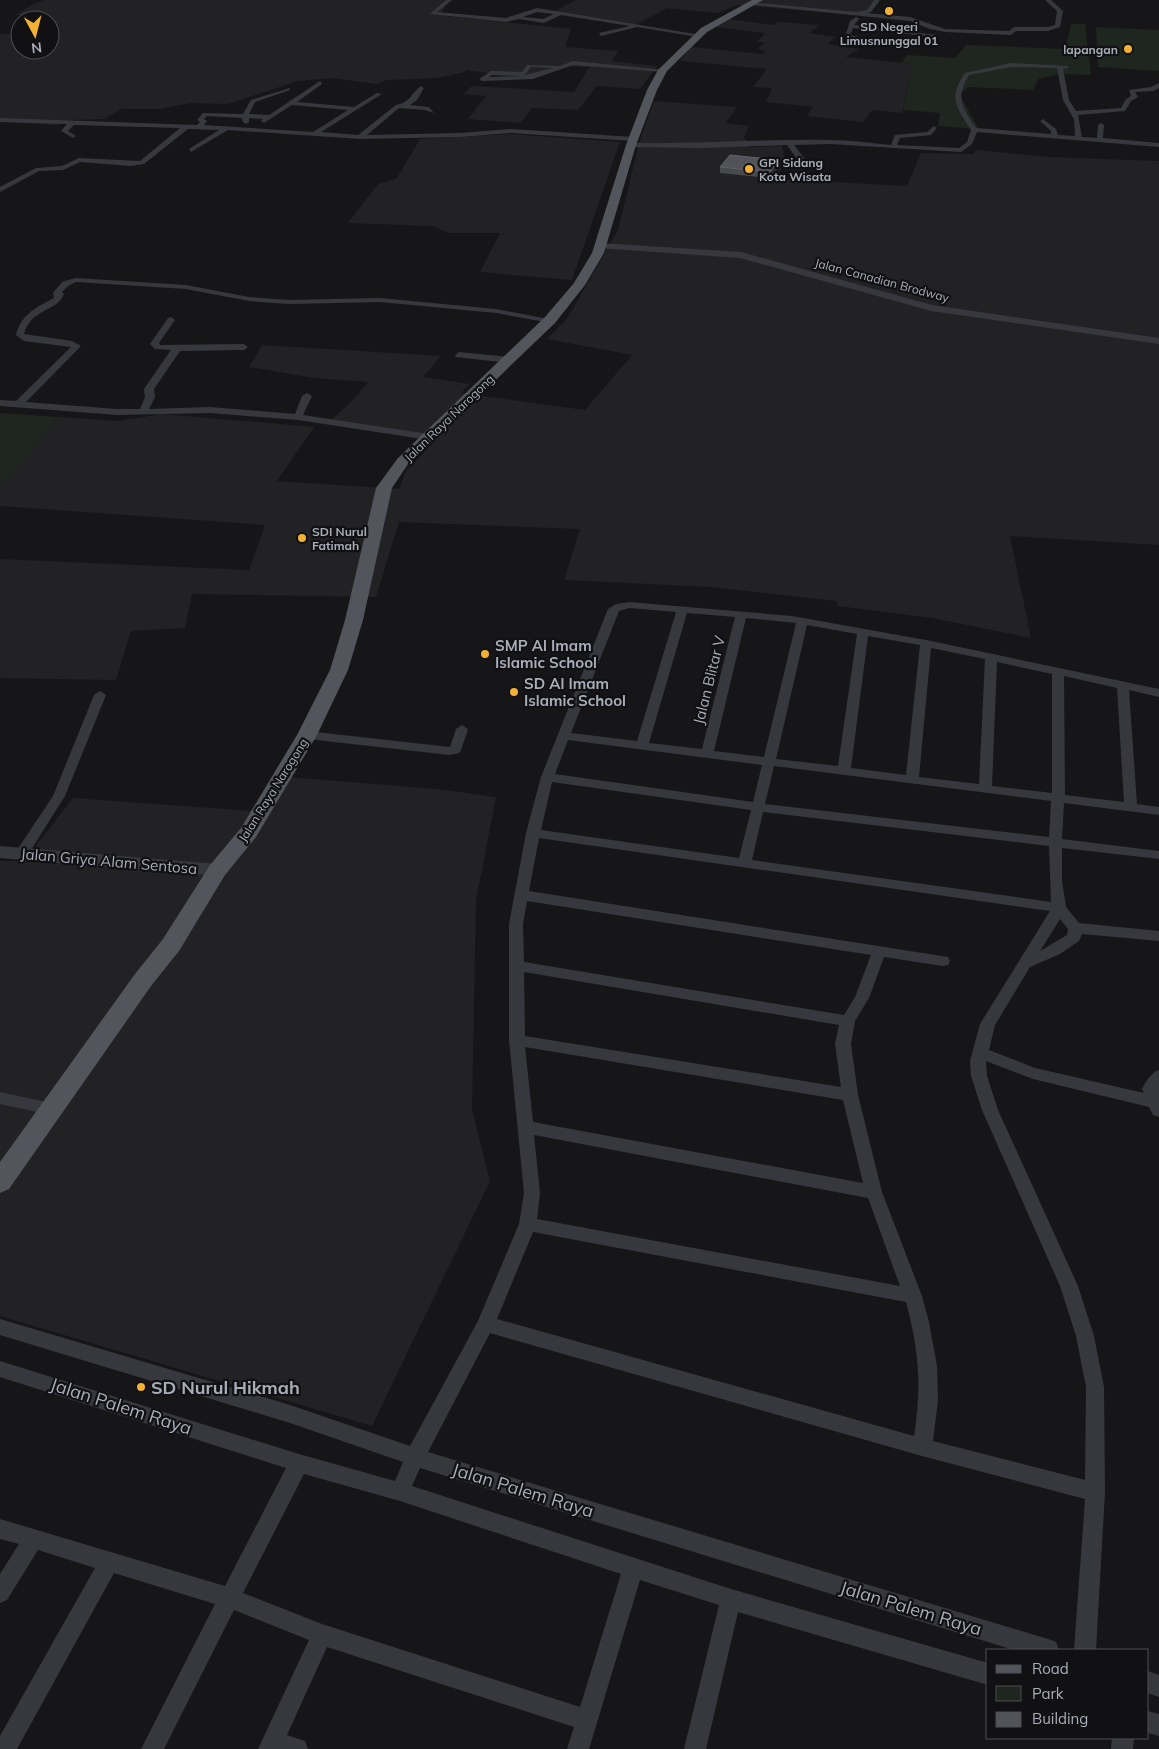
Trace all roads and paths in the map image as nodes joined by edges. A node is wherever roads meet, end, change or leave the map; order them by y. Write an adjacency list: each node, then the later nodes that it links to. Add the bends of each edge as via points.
1 (449, 0): 7 (street, via 432,13 506,20)
2 (876, 0): 10 (street, via 870,11 858,12)
3 (1048, 0): 16 (street, via 1060,11 1058,26 1054,28 1014,28 1011,33)
4 (545, 5): 7 (street)
5 (748, 7): 10 (street); 18 (main road, Jalan Raya Narogong)
6 (882, 9): 11 (street)
7 (537, 10): 8 (street)
8 (561, 12): 9 (street); 13 (street)
9 (573, 14): 13 (street, via 554,22); 14 (street)
10 (857, 16): 11 (street); 15 (street)
11 (878, 17): 16 (street, via 919,21 929,28)
12 (522, 19): 13 (street)
13 (544, 22)
14 (638, 24): 17 (street, via 628,30); 18 (street)
15 (851, 26): 16 (street, via 934,35); 19 (street, via 848,36)
16 (944, 30)
17 (601, 34)
18 (698, 35): 22 (main road, Jalan Raya Narogong)
19 (873, 41)
20 (1063, 66): 32 (street, via 1066,100); 44 (street, via 1012,65 968,74 957,89 956,102)
21 (558, 67): 21 (street, via 533,77 482,79 491,73 524,74 533,65); 22 (street, via 573,63)
22 (663, 70): 53 (main road, Jalan Raya Narogong)
23 (320, 83): 28 (street)
24 (1159, 85): 32 (street, via 1153,89 1131,91 1135,97 1128,100 1123,110)
25 (421, 88): 29 (street)
26 (288, 89): 33 (street, via 253,101)
27 (379, 94): 30 (street)
28 (291, 103): 30 (street); 34 (street)
29 (406, 106): 31 (street, via 427,108); 49 (street, via 396,107)
30 (356, 109): 46 (street)
31 (432, 112)
32 (1075, 113): 51 (street)
33 (245, 116): 34 (street); 40 (street, via 204,115); 41 (street, via 248,124)
34 (271, 117): 41 (street)
35 (0, 120): 37 (street)
36 (1043, 121): 50 (street, via 1054,130)
37 (73, 122): 39 (street); 48 (street, via 64,131)
38 (1101, 125): 52 (street)
39 (186, 127): 40 (street); 60 (street, via 142,162 79,160 63,168 38,169)
40 (199, 127): 42 (street)
41 (255, 127): 45 (street)
42 (226, 128): 45 (street); 58 (street)
43 (934, 128): 57 (street, via 929,134 897,136)
44 (974, 130): 50 (street); 57 (street, via 968,147 961,150)
45 (266, 131): 46 (street)
46 (314, 134): 49 (street)
47 (1137, 135): 55 (street)
48 (73, 136)
49 (360, 137): 53 (street, via 511,131)
50 (1055, 137): 51 (street)
51 (1079, 139): 52 (street)
52 (1100, 140): 55 (street)
53 (632, 142): 54 (street, via 703,146); 61 (main road, Jalan Raya Narogong)
54 (788, 142): 57 (street); 59 (street, via 801,158)
55 (1138, 143): 56 (street)
56 (1159, 145)
57 (893, 147)
58 (191, 150)
59 (800, 162)
60 (0, 190)
61 (600, 246): 63 (main road, Jalan Raya Narogong, via 579,285); 64 (street, Jalan Canadian Brodway, via 741,255 931,308)
62 (171, 320): 66 (street, via 154,344)
63 (550, 320): 68 (main road, Jalan Raya Narogong); 71 (street, via 496,311 380,300 289,302 249,299 186,287 75,280 64,284 58,298 41,306 22,324 20,335 24,338 76,346)
64 (1159, 341)
65 (244, 347): 66 (street)
66 (177, 348): 72 (street, via 154,380)
67 (459, 355): 68 (street)
68 (509, 360): 74 (main road, Jalan Raya Narogong)
69 (307, 396): 73 (street)
70 (0, 403): 71 (street)
71 (19, 404): 72 (street)
72 (143, 411): 73 (street, via 210,410)
73 (298, 417): 74 (street)
74 (429, 437): 86 (main road, Jalan Raya Narogong, via 403,461 384,488 354,620 339,670)
75 (683, 609): 76 (street); 87 (street, via 629,605 614,609); 88 (street)
76 (742, 613): 77 (street); 89 (street, Jalan Blitar V)
77 (802, 621): 78 (street); 90 (street)
78 (863, 631): 79 (street); 91 (street)
79 (926, 643): 80 (street); 93 (street)
80 (991, 658): 81 (street); 94 (street)
81 (1058, 671): 82 (street); 95 (street)
82 (1124, 686): 83 (street); 97 (street)
83 (1159, 693)
84 (100, 695): 102 (street, via 59,796)
85 (462, 729): 86 (street, via 455,750 450,751)
86 (307, 735): 105 (main road, Jalan Raya Narogong, via 249,832)
87 (566, 736): 88 (street); 92 (street)
88 (642, 746): 89 (street)
89 (707, 754): 90 (street)
90 (769, 762): 91 (street); 96 (street)
91 (844, 771): 93 (street)
92 (547, 777): 96 (street); 99 (street)
93 (912, 780): 94 (street)
94 (985, 789): 95 (street)
95 (1058, 798): 97 (street); 100 (street)
96 (758, 807): 100 (street); 104 (street)
97 (1131, 807): 98 (street)
98 (1159, 811)
99 (533, 833): 104 (street); 106 (street)
100 (1055, 842): 103 (street); 107 (street)
101 (0, 852): 102 (street, Jalan Griya Alam Sentosa)
102 (22, 853): 105 (street, Jalan Griya Alam Sentosa)
103 (1159, 855)
104 (745, 862): 107 (street)
105 (217, 870): 121 (main road, Jalan Raya Narogong, via 171,945)
106 (522, 895): 110 (street); 113 (street, via 516,924)
107 (1059, 908): 108 (street); 112 (street)
108 (1075, 928): 109 (street); 112 (street, via 1074,937)
109 (1159, 936)
110 (879, 952): 111 (street); 114 (street, via 862,998)
111 (943, 961)
112 (1028, 962): 116 (street, via 988,1024)
113 (518, 966): 114 (street); 115 (street)
114 (848, 1021): 118 (street, via 843,1044)
115 (517, 1040): 118 (street); 122 (street)
116 (980, 1053): 120 (street, via 1033,1073); 134 (street, via 979,1076 990,1110 1069,1286 1085,1336 1095,1387)
117 (1159, 1076): 120 (street, via 1150,1089)
118 (850, 1095): 124 (street)
119 (0, 1098): 121 (street)
120 (1156, 1107)
121 (51, 1109): 123 (main road, Jalan Raya Narogong)
122 (527, 1127): 124 (street); 125 (street, via 532,1192)
123 (0, 1182)
124 (874, 1192): 126 (street)
125 (528, 1224): 126 (street); 127 (street)
126 (913, 1296): 130 (street, via 928,1366 929,1400)
127 (486, 1324): 130 (street); 131 (street)
128 (0, 1327): 131 (street, Jalan Palem Raya, via 290,1414)
129 (0, 1369): 132 (street, Jalan Palem Raya)
130 (922, 1447): 134 (street)
131 (415, 1457): 133 (street); 143 (street, Jalan Palem Raya)
132 (299, 1463): 133 (street, Jalan Palem Raya); 140 (street)
133 (400, 1492): 138 (street, Jalan Palem Raya)
134 (1095, 1492): 144 (street)
135 (0, 1529): 136 (street)
136 (33, 1540): 137 (street); 139 (street)
137 (109, 1562): 140 (street); 148 (street)
138 (633, 1568): 141 (street, Jalan Palem Raya); 146 (street)
139 (0, 1593)
140 (229, 1598): 142 (street); 149 (street)
141 (731, 1599): 145 (street, Jalan Palem Raya); 152 (street)
142 (322, 1635): 146 (street); 147 (street)
143 (1045, 1649)
144 (1085, 1649)
145 (986, 1673)
146 (586, 1720): 151 (street)
147 (271, 1745): 150 (street)
148 (4, 1749)
149 (152, 1749)
150 (297, 1749)
151 (578, 1749)
152 (695, 1749)

